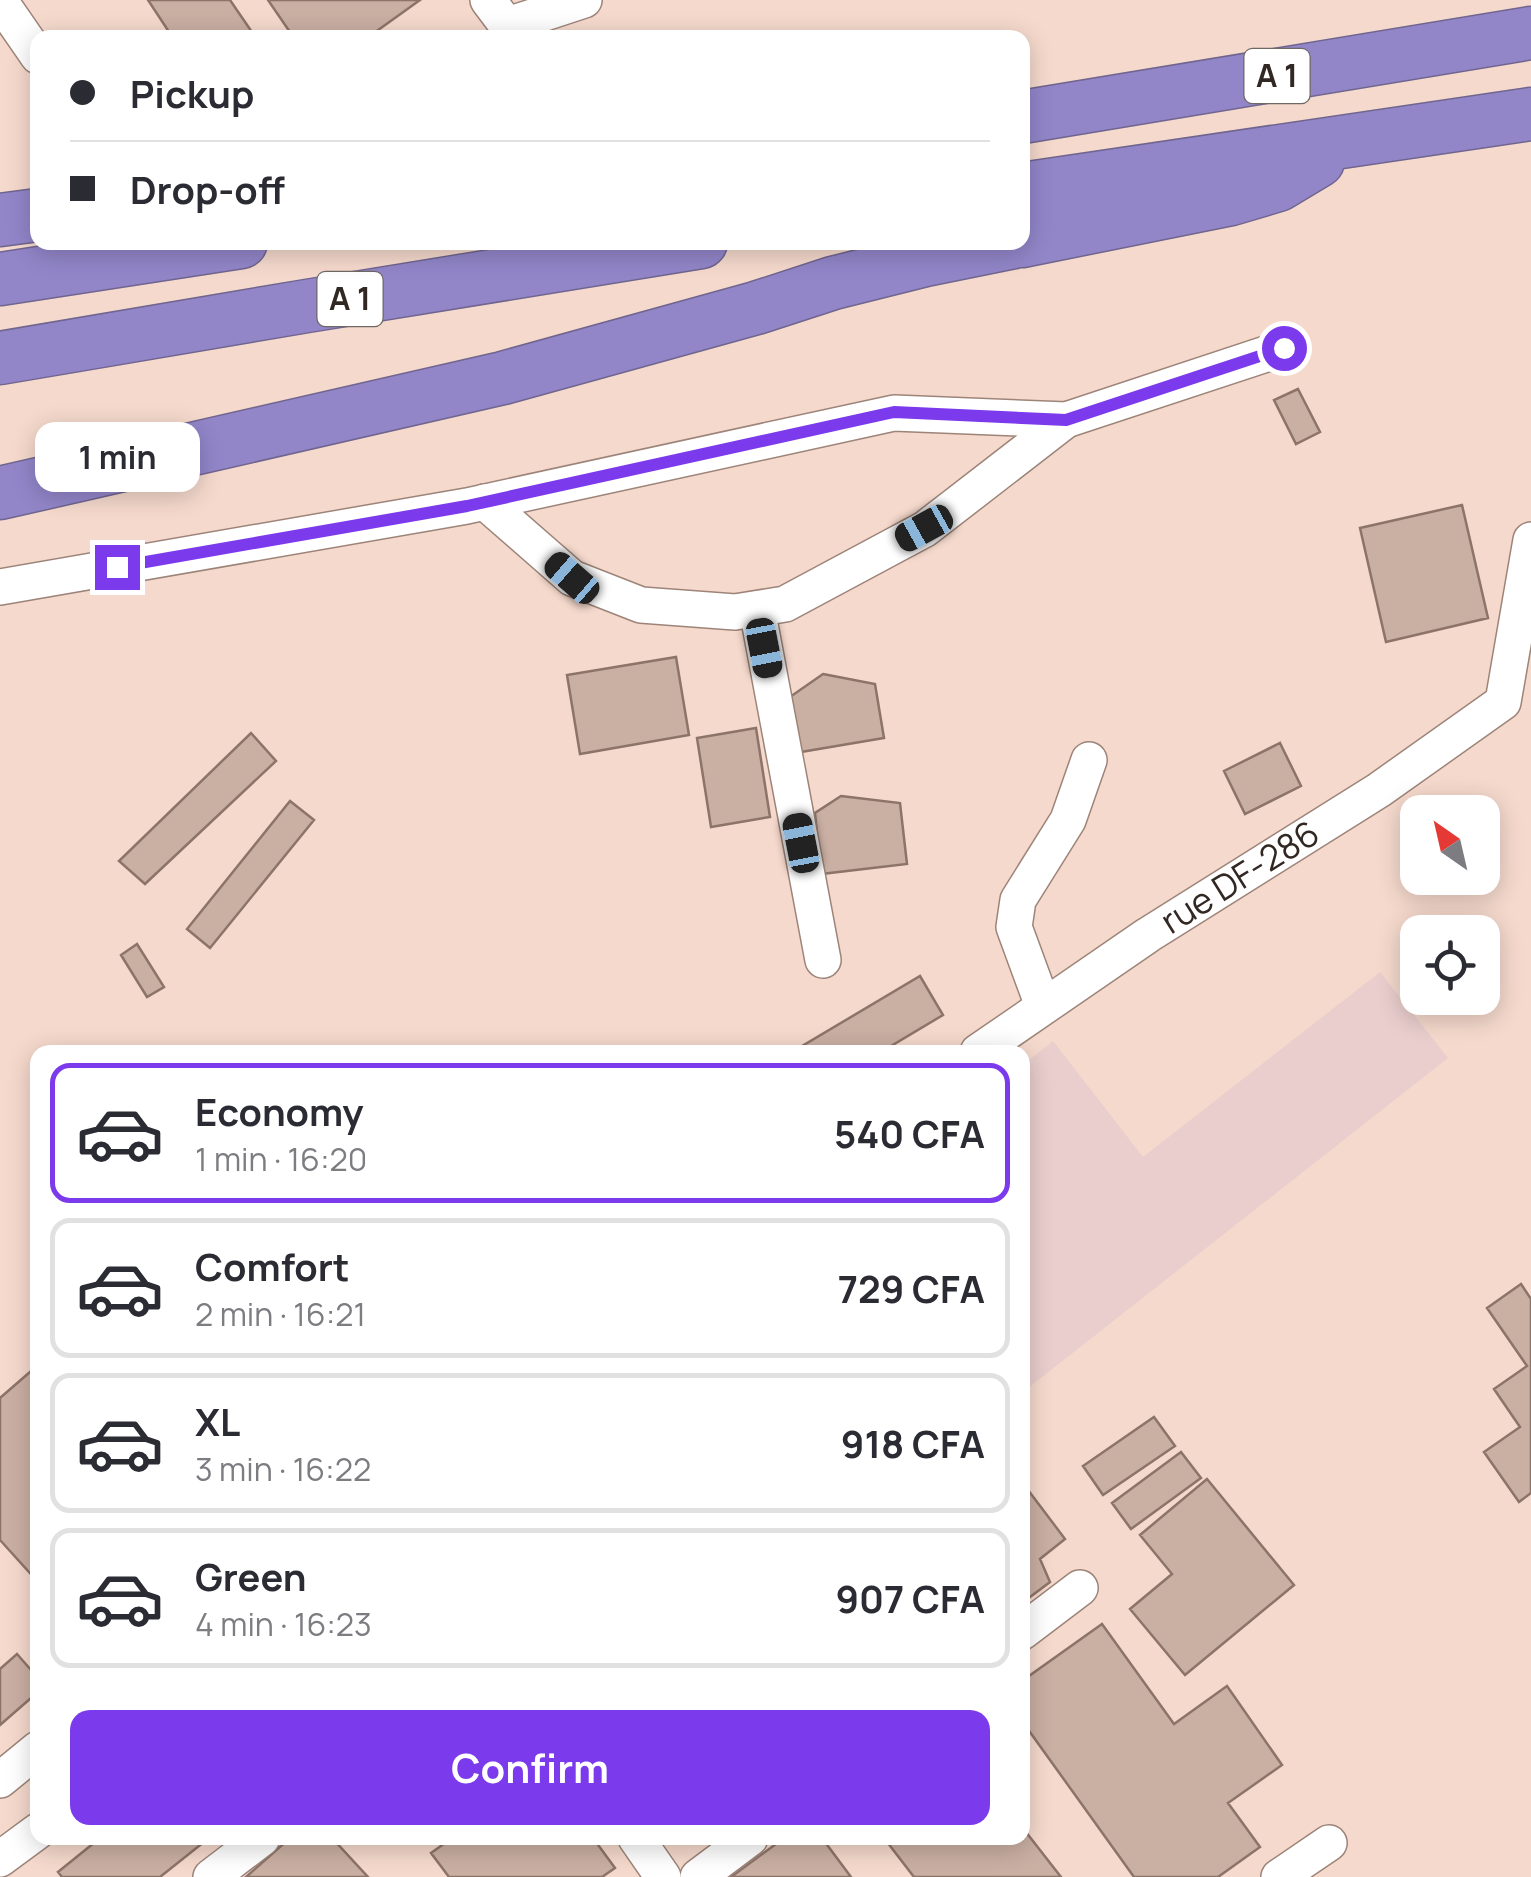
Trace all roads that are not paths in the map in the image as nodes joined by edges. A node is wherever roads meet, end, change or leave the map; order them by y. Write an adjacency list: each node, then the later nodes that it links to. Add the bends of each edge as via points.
1 (488, 0): 2 (street, via 503,20 514,23)
2 (584, 0)
3 (0, 1): 5 (street)
4 (1531, 33): 7 (highway, A 1)
5 (30, 44)
6 (1531, 114): 8 (highway, A 1)
7 (1030, 116)
8 (1354, 140): 9 (highway, A 1); 12 (highway, via 1278,186)
9 (1030, 188)
10 (30, 216): 11 (highway)
11 (0, 220)
12 (1030, 239)
13 (189, 250): 16 (highway)
14 (652, 250): 18 (highway, A 1)
15 (974, 250): 20 (highway, via 503,378)
16 (0, 279)
17 (1284, 348): 19 (street)
18 (0, 358)
19 (1066, 420): 21 (street, via 894,412); 24 (street, via 924,528 785,604)
20 (0, 492)
21 (484, 502): 23 (street); 24 (street, via 572,578 607,592 642,605)
22 (1531, 540): 27 (street, rue DF-286, via 1503,702 1380,790)
23 (0, 587)
24 (757, 609): 26 (street)
25 (1089, 760): 27 (street, via 1068,820 1018,900 1014,927)
26 (823, 960)
27 (1043, 1006): 28 (street, rue DF-286)
28 (988, 1045)
29 (1080, 1588): 30 (street)
30 (1030, 1626)
31 (30, 1756): 32 (street)
32 (0, 1780)
33 (30, 1837): 38 (street)
34 (1329, 1843): 42 (street)
35 (253, 1845): 39 (street)
36 (641, 1845): 40 (street)
37 (741, 1845): 41 (street)
38 (0, 1860)
39 (210, 1877)
40 (663, 1877)
41 (698, 1877)
42 (1279, 1877)

